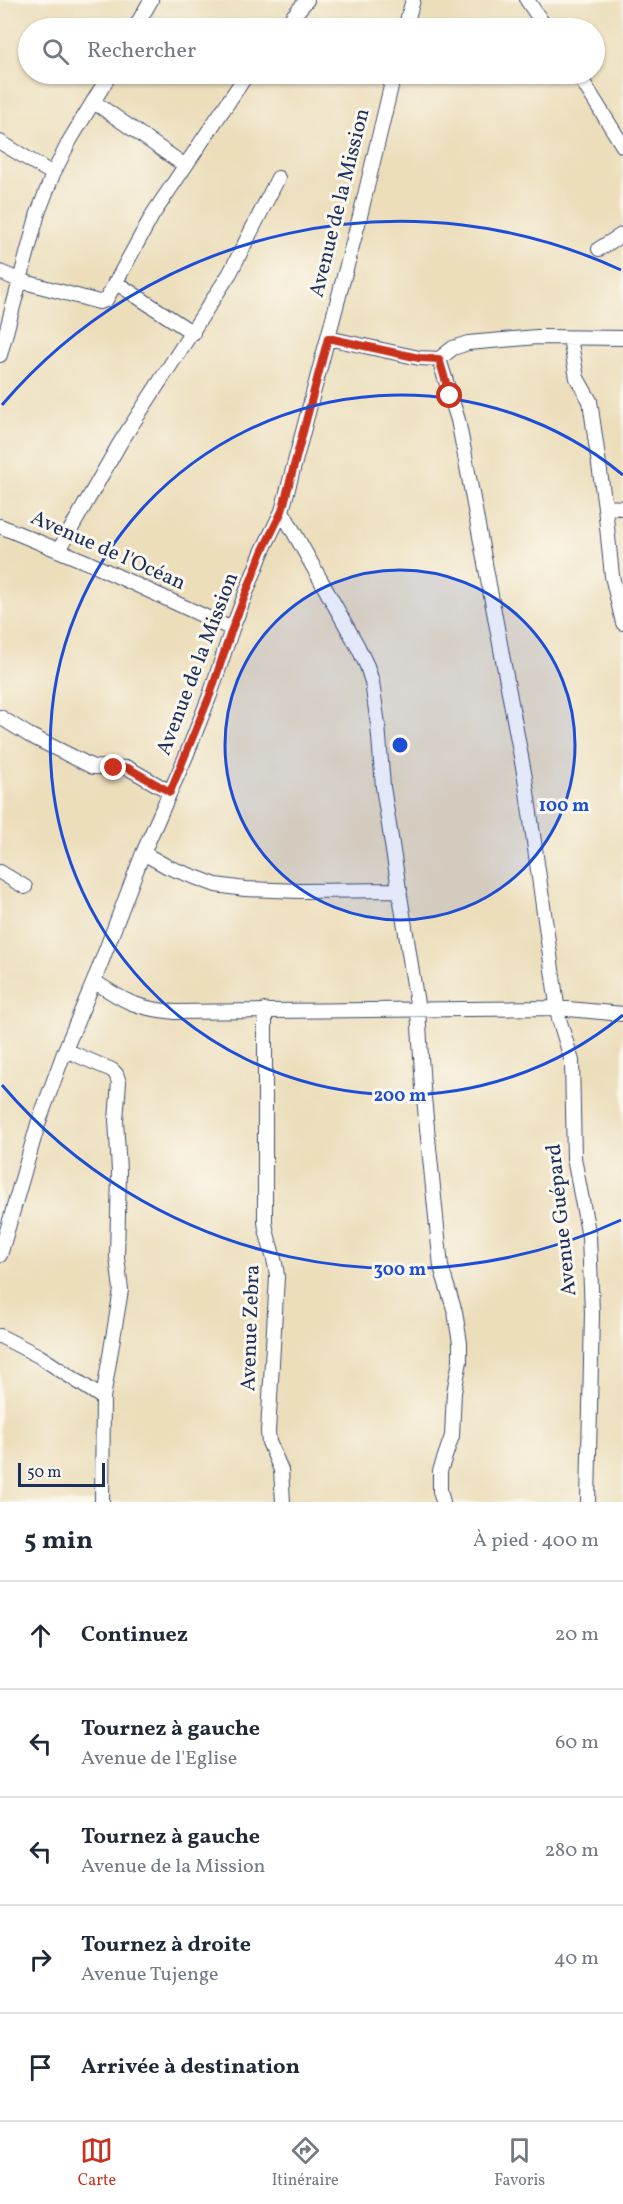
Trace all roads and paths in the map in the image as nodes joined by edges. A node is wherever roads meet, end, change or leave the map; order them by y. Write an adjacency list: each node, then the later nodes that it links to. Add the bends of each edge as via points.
1 (151, 0): 5 (street)
2 (306, 0): 6 (street)
3 (413, 0): 7 (street)
4 (527, 0): 8 (street)
5 (141, 18)
6 (291, 18)
7 (408, 18)
8 (539, 18)
9 (104, 84): 13 (street)
10 (240, 84): 16 (street)
11 (392, 84): 25 (street, Avenue de la Mission)
12 (584, 84): 15 (street)
13 (94, 102): 16 (street); 17 (street)
14 (0, 142): 17 (street)
15 (623, 146)
16 (184, 165): 23 (street)
17 (52, 174): 22 (street)
18 (278, 177): 24 (street, via 230,273)
19 (623, 234): 20 (street)
20 (599, 249)
21 (0, 272): 22 (street)
22 (21, 281): 23 (street, via 102,302); 28 (street)
23 (115, 282): 24 (street)
24 (193, 333): 34 (street, via 120,443)
25 (328, 338): 29 (street); 32 (street, Avenue de la Mission)
26 (570, 338): 27 (street); 29 (street, via 468,343); 30 (street, via 577,378 590,400)
27 (623, 338)
28 (0, 356)
29 (439, 359): 44 (street, Avenue Guépard, via 458,420 525,778)
30 (605, 507): 31 (street); 35 (street, via 612,576)
31 (623, 508)
32 (282, 511): 36 (street, Avenue de la Mission); 42 (street, via 367,666)
33 (0, 526): 34 (street, Avenue de l'Océan)
34 (59, 550): 36 (street, Avenue de l'Océan)
35 (623, 623)
36 (232, 629): 38 (street, Avenue de la Mission)
37 (0, 717): 38 (street, via 93,767 128,768)
38 (170, 792): 39 (street, Avenue de la Mission)
39 (143, 853): 42 (street, via 197,880 226,887); 43 (street, Avenue de la Mission)
40 (0, 872): 41 (street)
41 (25, 887)
42 (400, 890): 46 (street)
43 (94, 981): 45 (street, via 116,996 150,1010); 48 (street, Avenue de la Mission)
44 (557, 1008): 46 (street); 47 (street); 55 (street, Avenue Guépard, via 572,1061 574,1158 589,1237 592,1313)
45 (265, 1010): 46 (street); 53 (street, Avenue Zebra, via 265,1222 277,1278 268,1432 281,1470)
46 (418, 1010): 54 (street, via 441,1267 460,1343 452,1436 440,1472)
47 (623, 1014)
48 (64, 1050): 49 (street, Avenue de la Mission); 51 (street, via 112,1070 119,1082 117,1257 121,1290)
49 (0, 1256)
50 (0, 1336): 51 (street)
51 (103, 1398): 52 (street)
52 (102, 1502)
53 (283, 1502)
54 (443, 1502)
55 (588, 1502)

